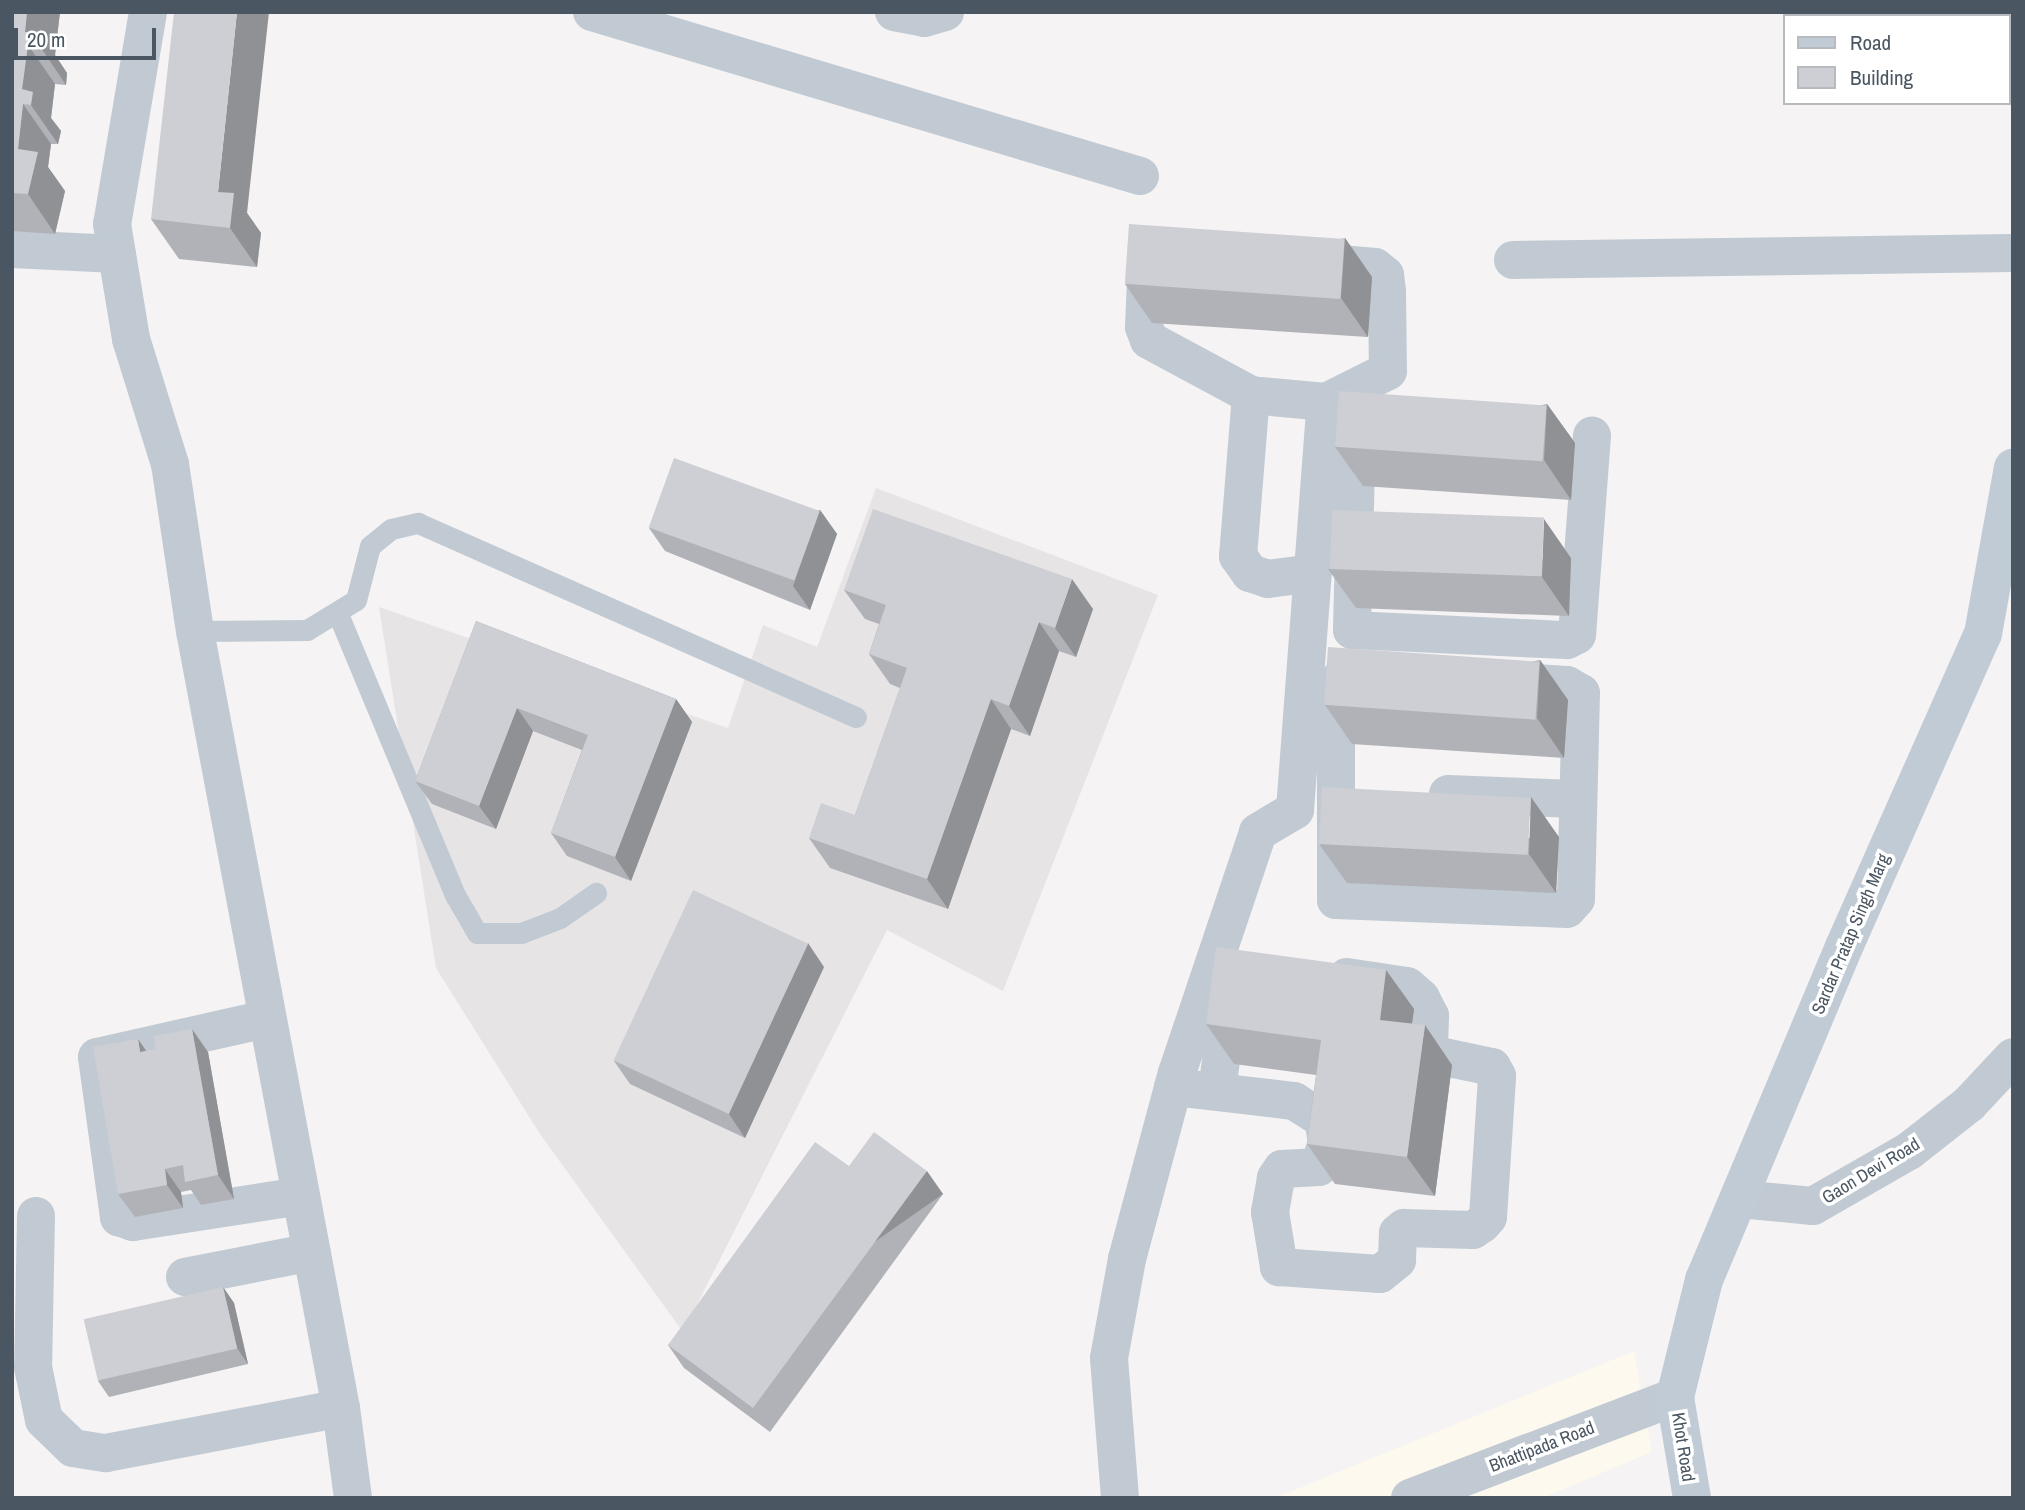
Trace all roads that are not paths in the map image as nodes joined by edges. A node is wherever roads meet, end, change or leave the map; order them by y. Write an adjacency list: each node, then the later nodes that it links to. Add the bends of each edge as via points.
1 (148, 12): 8 (street, via 112,224)
2 (592, 12): 5 (street)
3 (894, 12): 4 (street, via 924,18)
4 (944, 12)
5 (1140, 176)
6 (12, 249): 8 (street)
7 (2013, 253): 9 (street)
8 (117, 254): 20 (street, via 131,339 170,464)
9 (1513, 260)
10 (1251, 396): 11 (street); 11 (street, via 1149,340 1144,327 1147,254 1158,248 1176,248 1375,267 1385,275 1388,371); 18 (street, via 1238,556 1250,573 1268,579)
11 (1342, 411): 14 (street)
12 (1592, 436): 17 (street)
13 (2013, 468): 35 (main road, Sardar Pratap Singh Marg, via 1983,634 1844,947)
14 (1335, 526): 15 (street); 17 (street, via 1352,630 1366,631 1567,640 1577,635); 18 (street)
15 (1394, 530)
16 (1543, 537): 17 (street)
17 (1584, 539)
18 (1313, 573): 26 (street)
19 (338, 614): 20 (lane, via 307,630); 21 (lane, via 356,600 370,546 391,529 418,523); 27 (lane, via 455,895 477,933 521,933 560,918)
20 (195, 631): 30 (street)
21 (856, 717)
22 (1337, 789): 23 (street); 25 (street, via 1336,901 1567,909 1576,899); 25 (street, via 1336,684 1346,671 1567,685 1581,693); 26 (street)
23 (1377, 791)
24 (1416, 792): 25 (street)
25 (1575, 799)
26 (1295, 810): 32 (street, via 1258,832)
27 (596, 893)
28 (1259, 963): 33 (street, via 1238,962 1233,971)
29 (1312, 972): 33 (street, via 1407,986 1421,998 1430,1016 1429,1046 1435,1055 1492,1066 1497,1076 1488,1217 1473,1230 1404,1228 1398,1233 1397,1260 1381,1274 1279,1267 1270,1212 1276,1178 1282,1169 1319,1167 1327,1142 1323,1119 1294,1101)
30 (265, 1019): 34 (street); 34 (street, via 97,1057 119,1217 133,1223)
31 (2013, 1057): 35 (street, Gaon Devi Road, via 1969,1104 1909,1151 1813,1206)
32 (1173, 1087): 33 (street); 42 (street, via 1127,1259 1109,1358)
33 (1217, 1091)
34 (300, 1196): 37 (street)
35 (1740, 1199): 39 (main road, Sardar Pratap Singh Marg, via 1704,1280)
36 (36, 1216): 40 (street, via 33,1367 44,1420 73,1448 106,1453)
37 (312, 1252): 38 (street); 40 (street)
38 (185, 1277)
39 (1675, 1397): 43 (street, Bhattipada Road); 44 (main road, Khot Road)
40 (341, 1408): 41 (street)
41 (353, 1498)
42 (1120, 1498)
43 (1410, 1498)
44 (1692, 1498)

